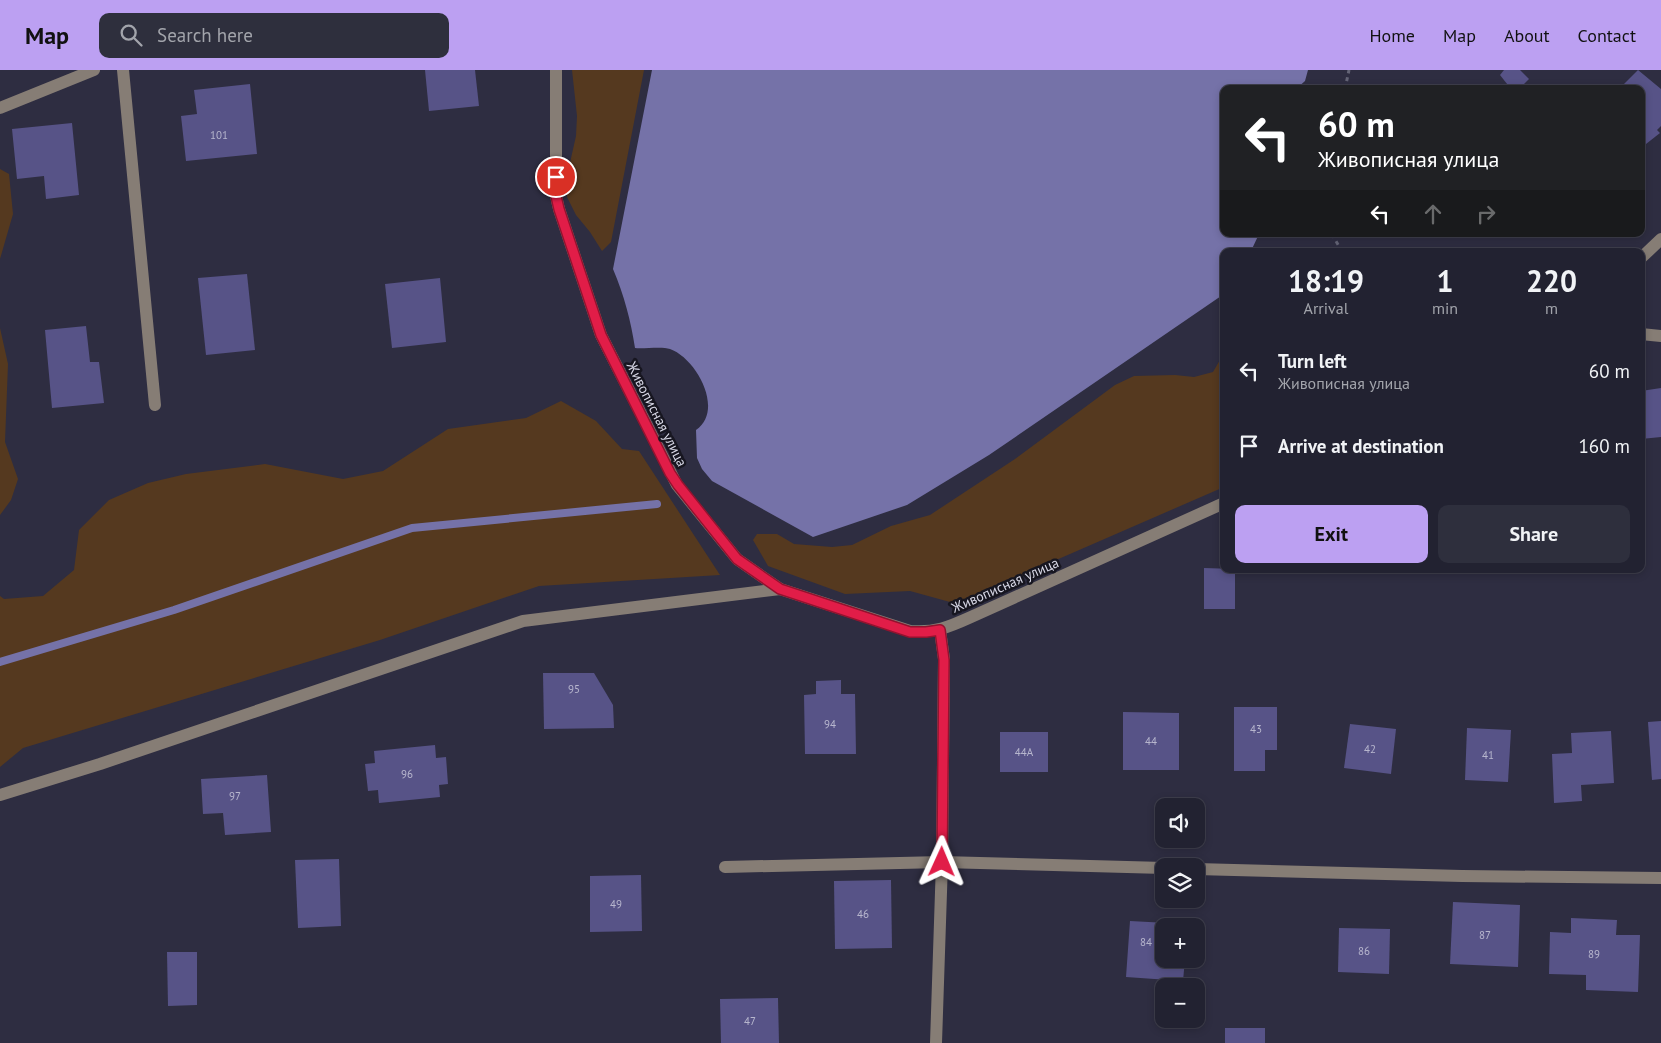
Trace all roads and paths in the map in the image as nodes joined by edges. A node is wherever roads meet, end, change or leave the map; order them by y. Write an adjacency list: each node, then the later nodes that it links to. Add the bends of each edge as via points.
1 (94, 70): 6 (street)
2 (123, 70): 13 (street)
3 (556, 70): 15 (street, Живописная улица, via 556,196 601,335 678,485 737,559)
4 (1349, 70): 5 (path)
5 (1346, 85)
6 (0, 108)
7 (1334, 237): 9 (path)
8 (1661, 239): 10 (street)
9 (1340, 248)
10 (1645, 254)
11 (1645, 334): 12 (street)
12 (1661, 336)
13 (155, 405)
14 (1220, 505): 16 (street, Живописная улица)
15 (780, 589): 16 (street, Живописная улица, via 910,632); 17 (street, via 523,621)
16 (940, 630): 18 (street, via 944,660)
17 (0, 795)
18 (942, 862): 19 (street); 20 (street); 23 (street)
19 (725, 867)
20 (1155, 868)
21 (1205, 869): 22 (street)
22 (1661, 878)
23 (936, 1043)

